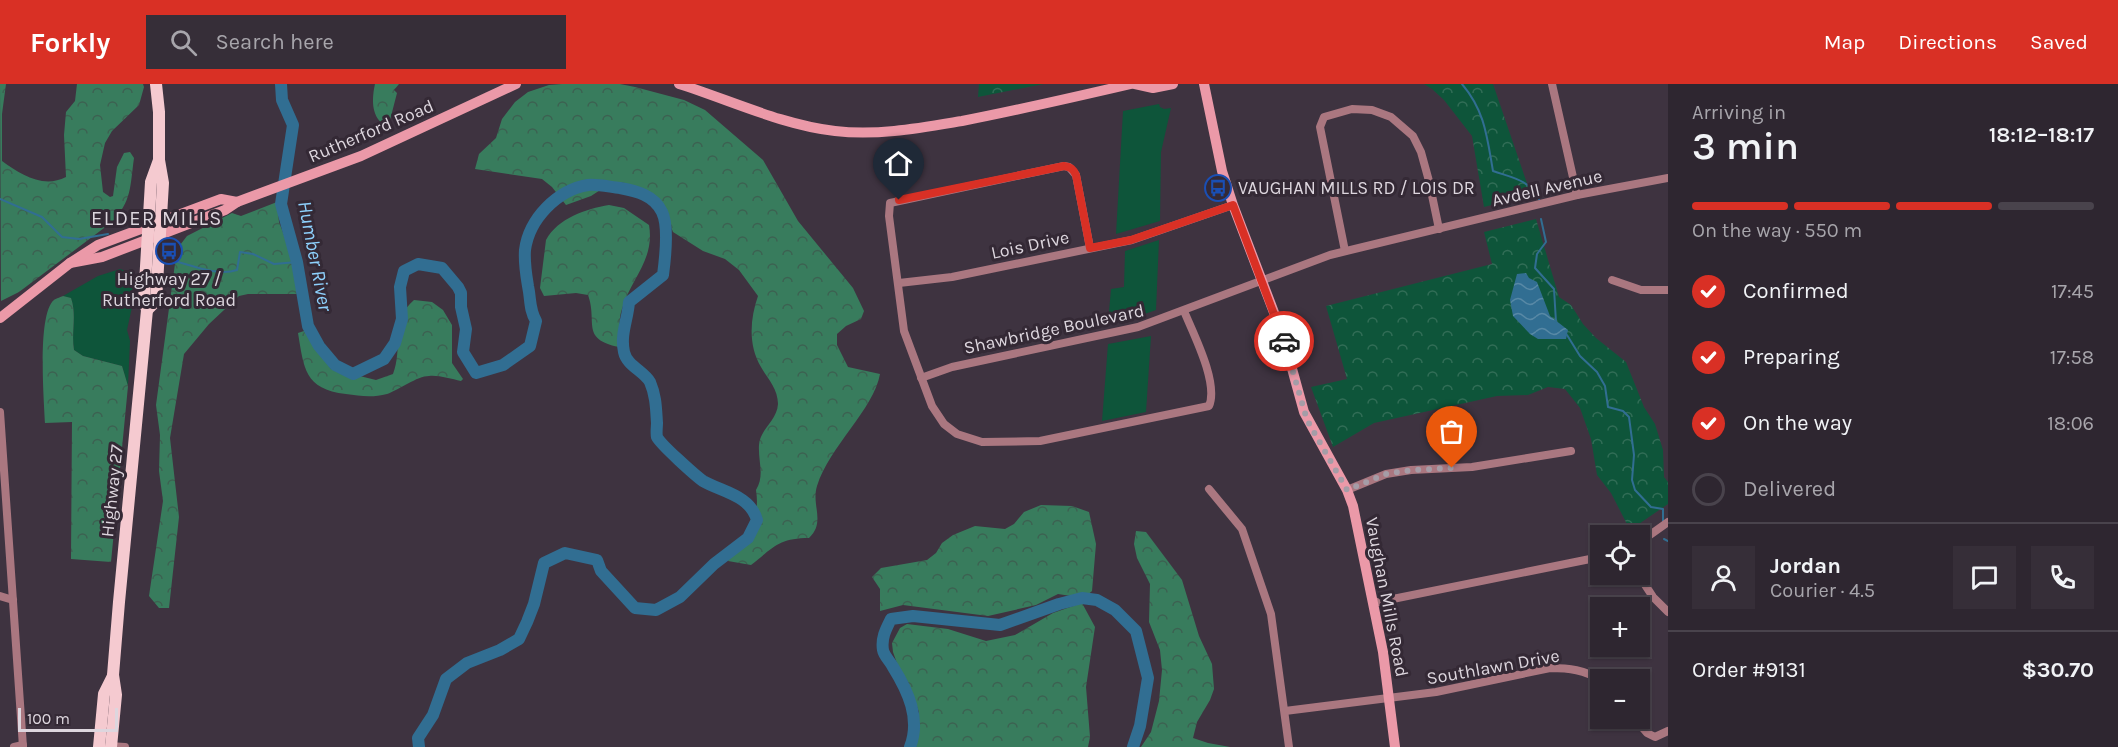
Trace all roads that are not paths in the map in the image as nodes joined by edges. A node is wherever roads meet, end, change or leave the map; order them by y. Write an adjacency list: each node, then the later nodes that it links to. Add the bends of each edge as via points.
1 (156, 84): 8 (main road, Highway 27)
2 (516, 84): 11 (main road, Rutherford Road, via 361,156)
3 (679, 84): 4 (main road, via 809,126 872,133 911,130 1035,107)
4 (1133, 84): 5 (main road, via 1153,88)
5 (1173, 84)
6 (1204, 84): 12 (main road, Vaughan Mills Road)
7 (1552, 84): 10 (street)
8 (159, 160): 13 (main road, Highway 27); 14 (main road, Highway 27, via 151,182)
9 (1668, 178): 10 (street, Avdell Avenue)
10 (1577, 195): 15 (street, Avdell Avenue)
11 (237, 202): 13 (main road, Rutherford Road, via 221,199); 16 (main road, Rutherford Road)
12 (1233, 205): 18 (street, Lois Drive, via 1131,240); 21 (main road, Vaughan Mills Road)
13 (162, 220): 14 (main road, Rutherford Road); 16 (main road, Highway 27)
14 (148, 225): 17 (main road, Highway 27); 20 (main road, Rutherford Road, via 98,245)
15 (1439, 228): 19 (street, Avdell Avenue); 19 (street, via 1413,136 1391,117 1372,110 1352,109 1324,117 1320,127)
16 (161, 234): 17 (main road, Rutherford Road); 25 (main road, Highway 27, via 156,301)
17 (148, 238): 20 (main road, Rutherford Road, via 102,257); 25 (main road, Highway 27, via 144,300)
18 (1090, 248): 23 (street, Lois Drive, via 952,277); 23 (street, via 1076,175 1064,166 890,203)
19 (1345, 251): 21 (street, Avdell Avenue)
20 (70, 263): 27 (main road, Rutherford Road)
21 (1261, 280): 26 (street, Shawbridge Boulevard); 32 (main road, Vaughan Mills Road, via 1283,336 1307,420)
22 (1612, 280): 24 (street, via 1641,290)
23 (899, 283): 28 (street, via 904,331)
24 (1668, 290)
25 (147, 310): 47 (main road, Highway 27, via 113,675 104,694)
26 (1184, 311): 28 (street, Shawbridge Boulevard, via 1138,327 952,367); 28 (street, via 1208,376 1211,398 1204,408 1052,439 982,442 962,436 944,424 929,401)
27 (0, 318)
28 (921, 378)
29 (0, 412): 38 (street)
30 (1571, 451): 32 (street, via 1472,467 1386,474)
31 (1209, 489): 43 (street, via 1242,529 1248,544 1271,614)
32 (1347, 490): 39 (main road, Vaughan Mills Road, via 1358,524)
33 (1668, 522): 34 (street)
34 (1650, 535)
35 (1590, 560): 39 (street)
36 (1645, 585): 40 (street)
37 (0, 596): 38 (street)
38 (13, 600): 46 (street)
39 (1373, 603): 42 (main road, Vaughan Mills Road)
40 (1668, 612)
41 (1590, 675): 42 (street, Southlawn Drive, via 1550,668)
42 (1389, 698): 43 (street, Southlawn Drive); 51 (main road, Vaughan Mills Road)
43 (1285, 711): 50 (street)
44 (1644, 729): 45 (street, via 1655,737)
45 (1668, 731)
46 (23, 746): 48 (street)
47 (105, 746): 49 (street)
48 (14, 747)
49 (125, 747)
50 (1289, 747)
51 (1395, 747)

